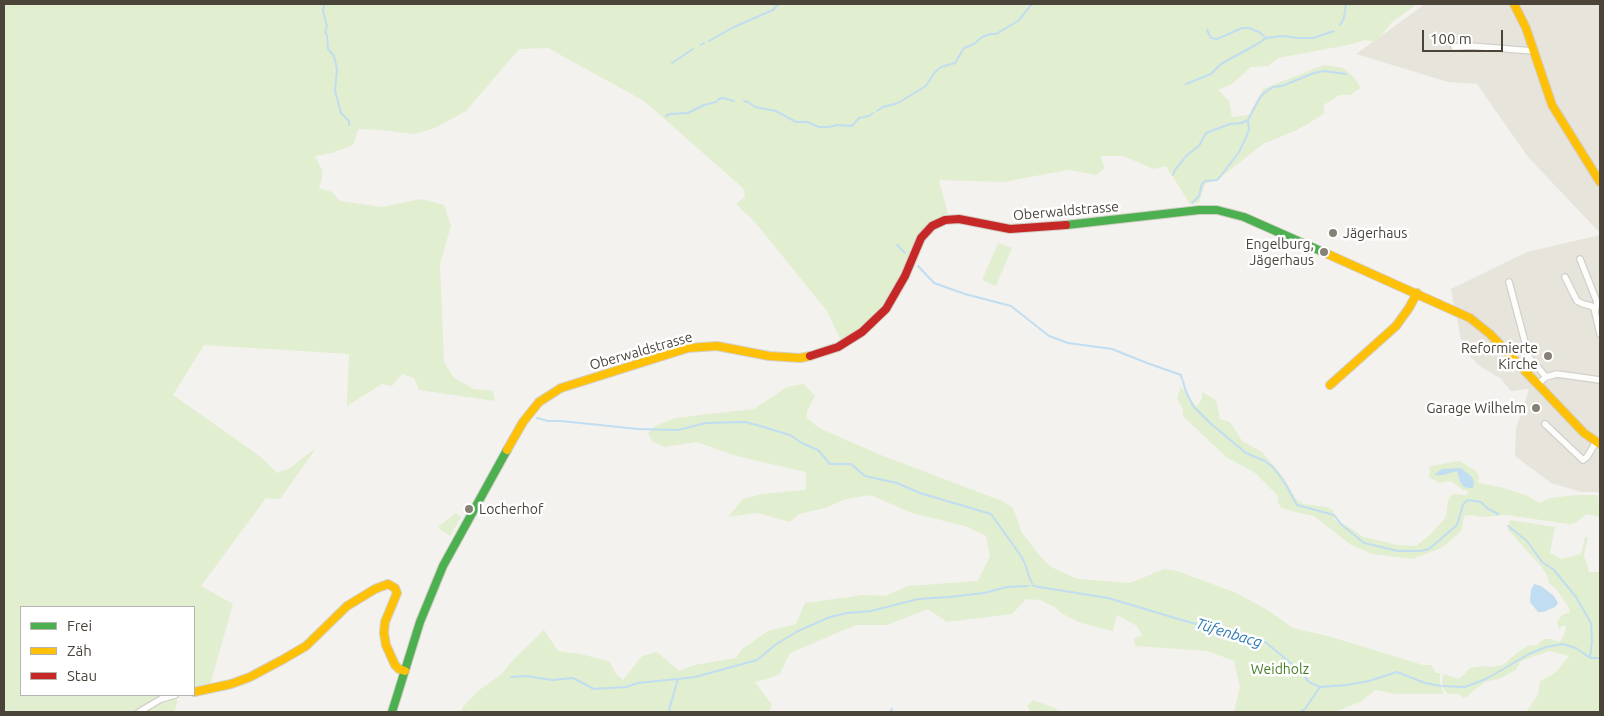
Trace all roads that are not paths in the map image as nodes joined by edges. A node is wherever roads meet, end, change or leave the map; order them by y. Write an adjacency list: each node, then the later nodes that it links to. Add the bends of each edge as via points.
1 (1514, 4): 3 (street)
2 (1454, 47): 3 (street)
3 (1533, 51): 4 (street, via 1552,104)
4 (1600, 182)
5 (1580, 259): 9 (street, via 1597,302)
6 (1565, 277): 9 (street, via 1577,301 1591,306)
7 (1509, 282): 11 (street, via 1529,357)
8 (1417, 293): 13 (street, Oberwaldstrasse, via 1479,324); 14 (street, via 1396,326); 17 (street, Oberwaldstrasse, via 1244,217 1217,210 1010,229 959,219 939,222 920,238 905,276 886,309 862,332 838,348 800,358 717,346 688,348 561,388 539,402 523,422 450,551 427,602)
9 (1595, 312): 10 (street)
10 (1600, 334)
11 (1546, 378): 12 (street, via 1557,374); 13 (street)
12 (1600, 380)
13 (1538, 384): 16 (street, Oberwaldstrasse, via 1584,433)
14 (1330, 385)
15 (1545, 424): 16 (street, via 1583,460)
16 (1598, 443)
17 (405, 671): 18 (street, via 395,665 386,645 385,622 397,593 388,584 347,606 306,646 250,678); 21 (street, Oberwaldstrasse)
18 (195, 692)
19 (172, 696): 20 (street)
20 (139, 712)
21 (392, 712)

